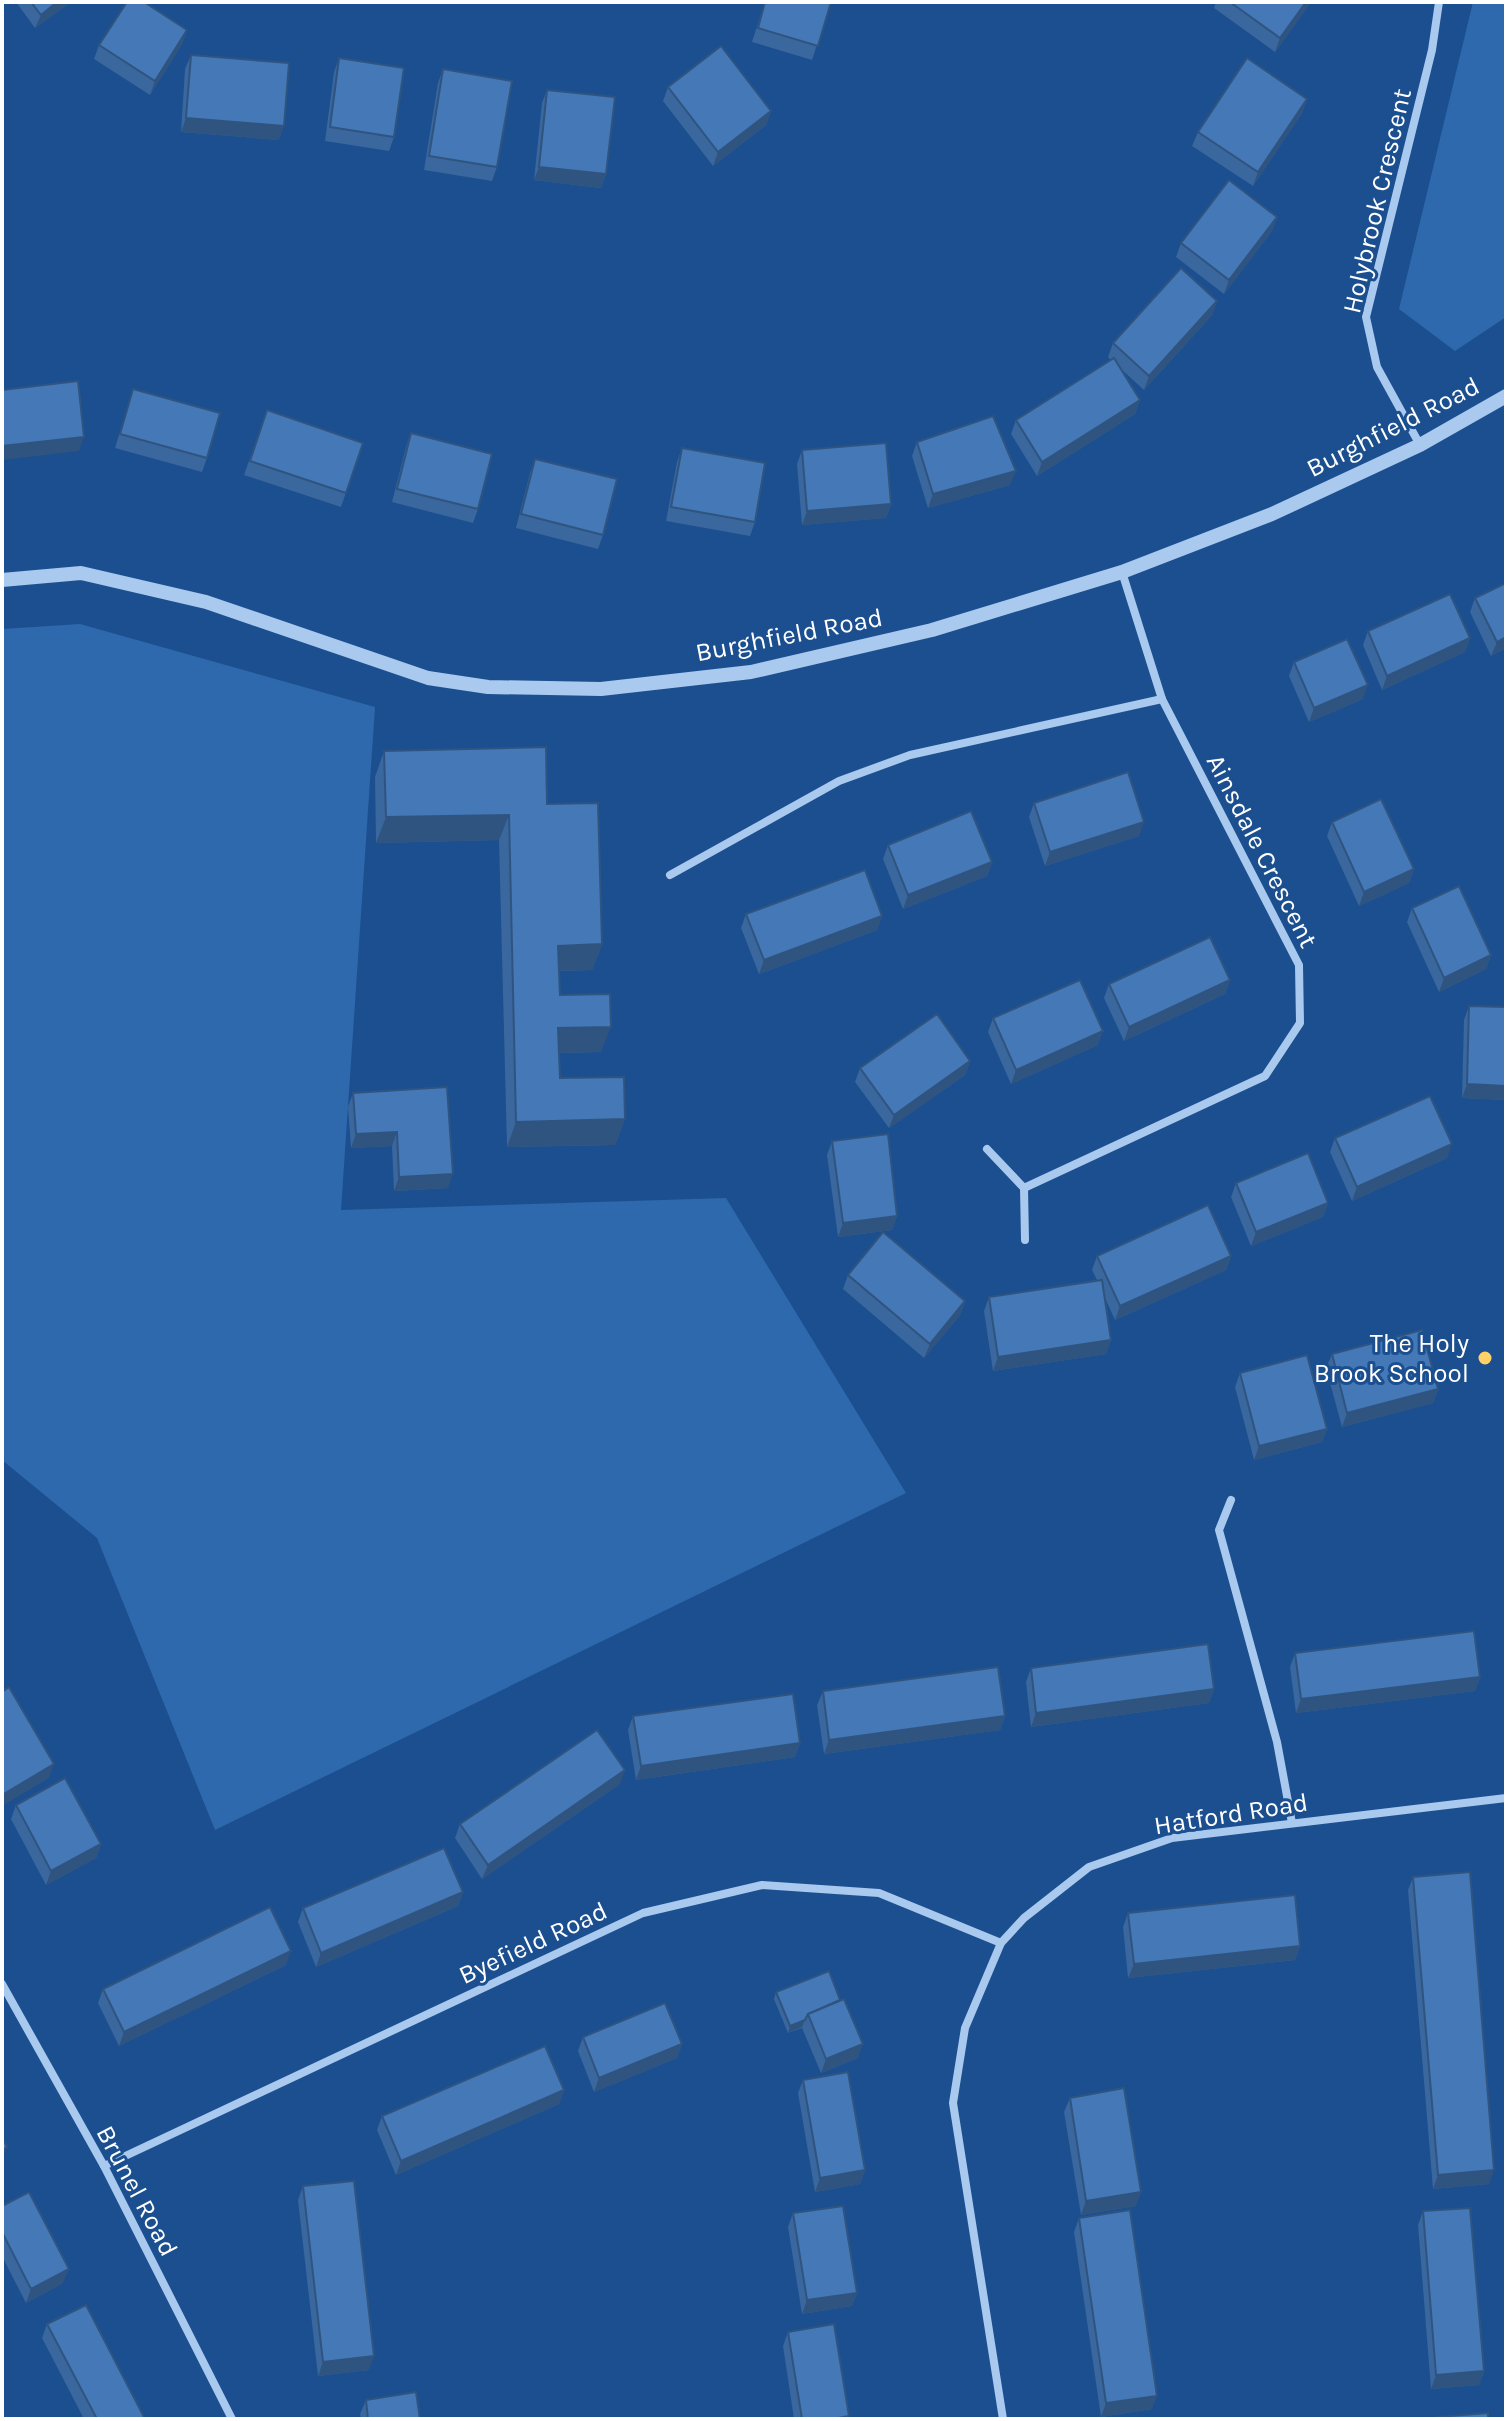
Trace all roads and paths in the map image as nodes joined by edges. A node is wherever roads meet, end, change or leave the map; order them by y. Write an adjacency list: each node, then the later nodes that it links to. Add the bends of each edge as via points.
1 (1439, 2): 3 (street, Holybrook Crescent, via 1432,50 1366,317 1377,367)
2 (1506, 396): 3 (street, Burghfield Road)
3 (1420, 445): 4 (street, Burghfield Road, via 1272,514)
4 (1122, 572): 5 (street, Burghfield Road, via 932,630 751,672 601,689 488,687 428,678 206,602 81,573); 6 (street, Ainsdale Crescent)
5 (2, 580)
6 (1162, 699): 7 (street, via 881,765 839,781); 9 (street, Ainsdale Crescent, via 1299,965 1300,1023 1265,1076)
7 (670, 875)
8 (987, 1149): 9 (street)
9 (1024, 1188): 10 (street)
10 (1025, 1240)
11 (1231, 1500): 13 (street, via 1219,1530 1277,1742)
12 (1506, 1798): 13 (street, Hatford Road)
13 (1292, 1823): 14 (street, Hatford Road, via 1172,1838 1089,1867)
14 (1001, 1943): 16 (street, Byefield Road, via 879,1893 762,1885 643,1913); 18 (street, Hatford Road, via 965,2028 953,2103)
15 (2, 1984): 16 (street, Brunel Road)
16 (104, 2166): 17 (street, Brunel Road)
17 (232, 2419)
18 (1003, 2419)

